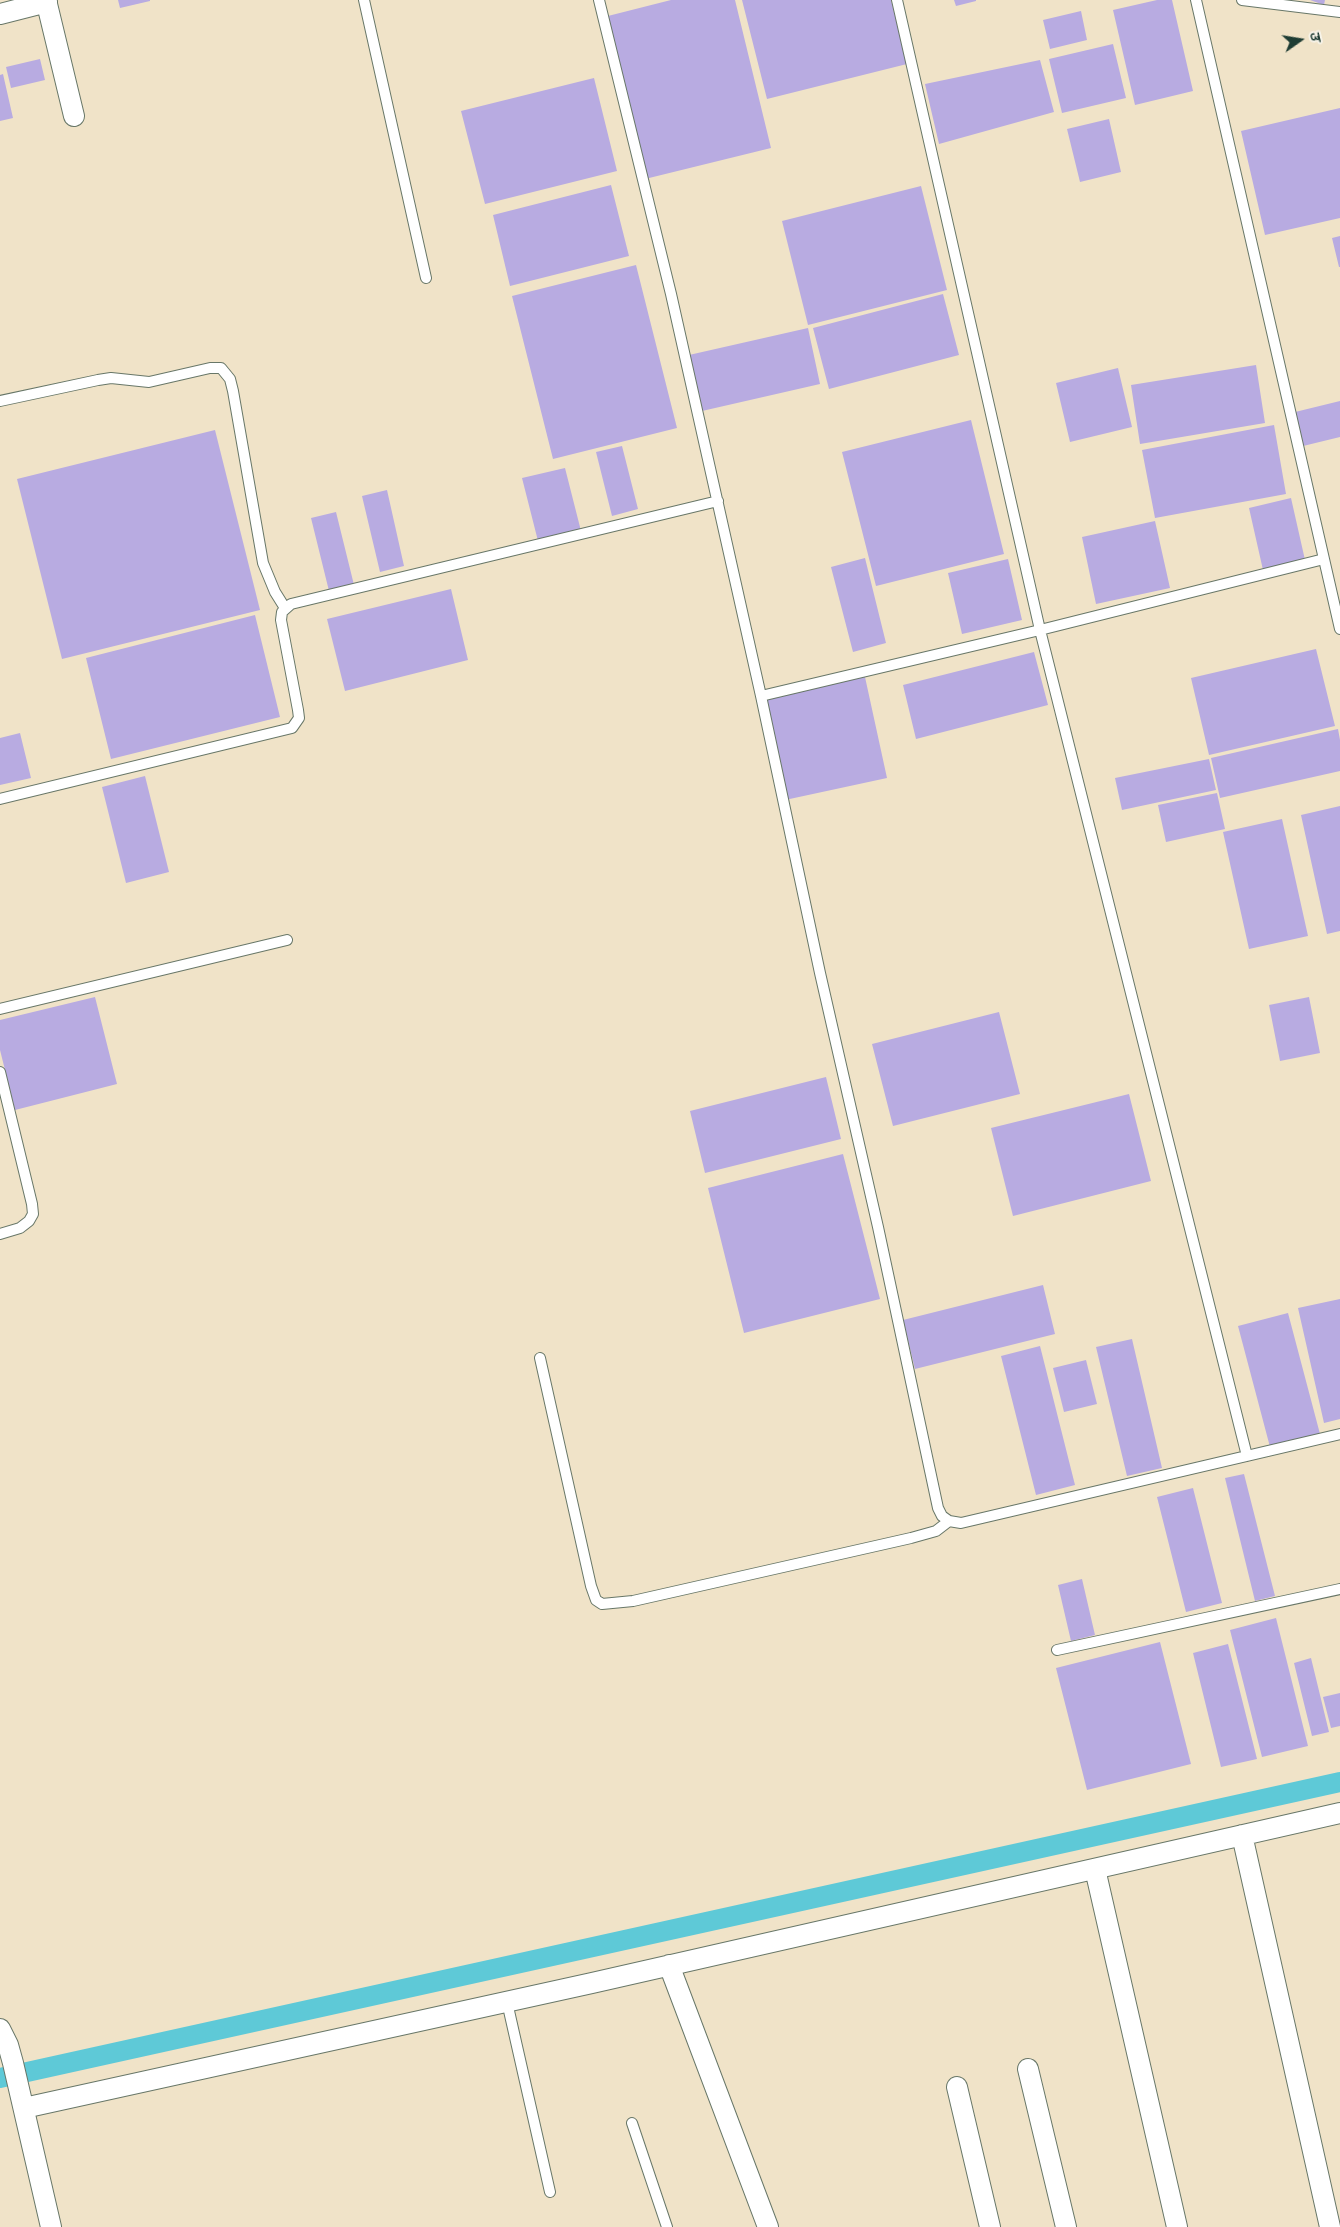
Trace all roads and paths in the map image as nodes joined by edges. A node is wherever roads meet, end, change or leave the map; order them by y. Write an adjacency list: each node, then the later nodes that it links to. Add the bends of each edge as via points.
1 (364, 0): 10 (lane)
2 (599, 0): 12 (lane)
3 (897, 0): 16 (lane)
4 (1196, 0): 13 (lane)
5 (1242, 0): 7 (lane)
6 (47, 1): 8 (street); 9 (street)
7 (1340, 12)
8 (0, 14)
9 (74, 116)
10 (426, 278)
11 (0, 402): 14 (lane, via 111,378 149,382 221,368 230,379 233,391 263,563)
12 (718, 501): 14 (lane); 17 (lane)
13 (1324, 559): 15 (lane); 16 (lane)
14 (285, 608): 18 (lane, via 281,620 298,710 298,718 292,728)
15 (1340, 628)
16 (1040, 630): 17 (lane); 25 (lane)
17 (761, 696): 26 (lane, via 938,1508)
18 (0, 799)
19 (287, 940): 20 (lane)
20 (0, 1009)
21 (0, 1072): 22 (lane, via 33,1214 20,1228)
22 (0, 1234)
23 (540, 1358): 26 (lane, via 592,1586 596,1600 602,1604 633,1601 911,1538 936,1531)
24 (1340, 1434): 25 (lane)
25 (1247, 1456): 26 (lane, via 961,1523)
26 (949, 1521)
27 (1340, 1589): 28 (lane)
28 (1058, 1650)
29 (1340, 1813): 30 (street)
30 (1242, 1835): 31 (street); 46 (street)
31 (1095, 1869): 32 (street); 45 (street)
32 (669, 1966): 33 (street); 42 (street)
33 (507, 2002): 37 (street); 39 (lane)
34 (0, 2029): 37 (street, via 14,2063)
35 (1028, 2069): 44 (street)
36 (957, 2087): 43 (street)
37 (23, 2103): 40 (street)
38 (632, 2124): 41 (lane)
39 (550, 2192)
40 (51, 2227)
41 (667, 2227)
42 (768, 2227)
43 (990, 2227)
44 (1066, 2227)
45 (1177, 2227)
46 (1330, 2227)

